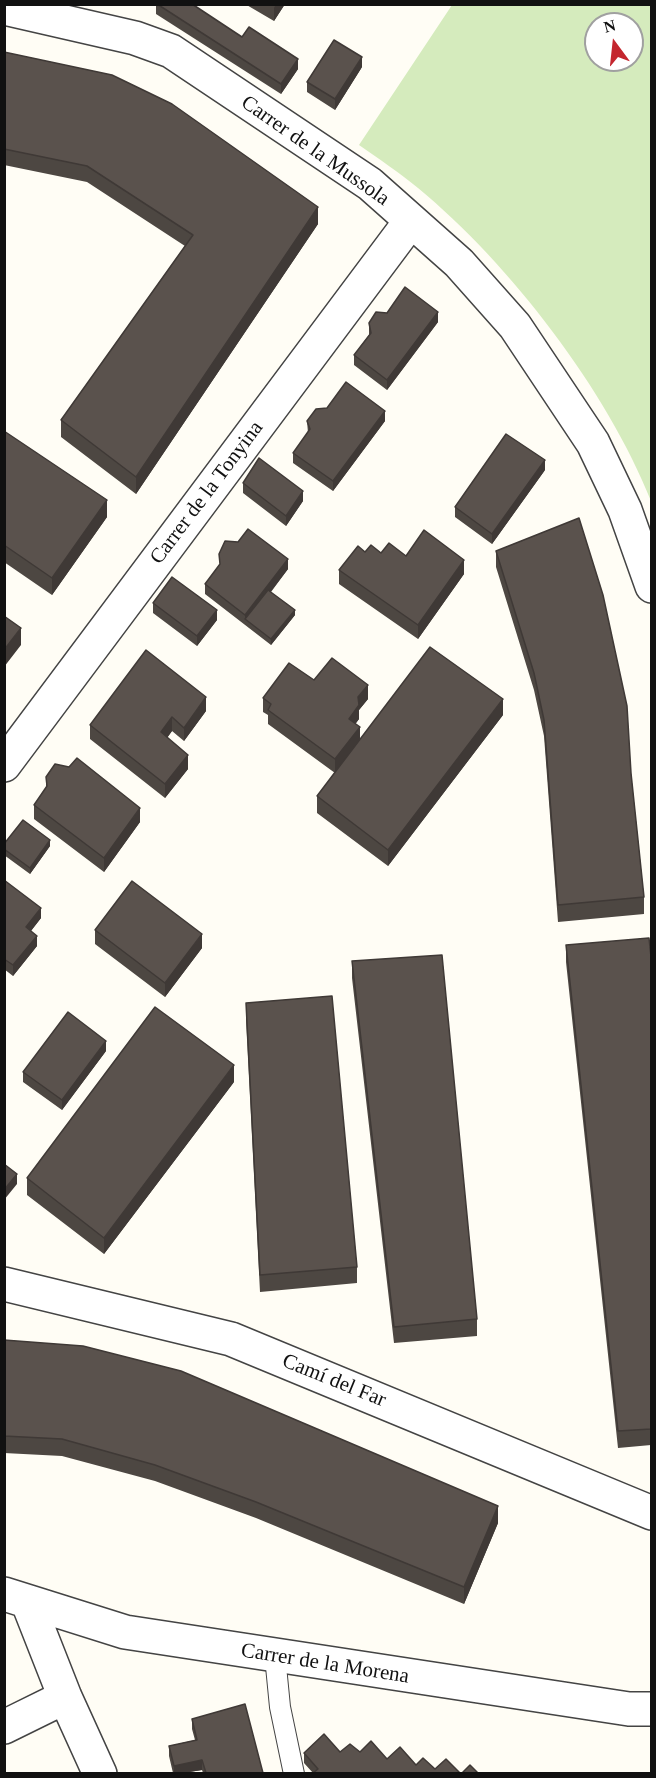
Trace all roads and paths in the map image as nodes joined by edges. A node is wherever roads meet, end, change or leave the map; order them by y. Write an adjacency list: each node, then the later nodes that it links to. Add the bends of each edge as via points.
1 (4, 8): 2 (street, Carrer de la Mussola, via 135,38 171,51 370,184)
2 (410, 222): 3 (street, Carrer de la Mussola, via 459,263 514,326 552,380 593,443 625,510); 4 (street, Carrer de la Tonyina)
3 (651, 586)
4 (4, 765)
5 (4, 1284): 6 (street, Camí del Far, via 231,1339)
6 (651, 1513)
7 (16, 1598): 8 (street, Carrer de la Morena, via 125,1632); 9 (street)
8 (275, 1656): 10 (street, Carrer de la Morena, via 629,1709); 13 (lane, via 280,1707)
9 (65, 1697): 11 (street); 12 (street)
10 (651, 1709)
11 (4, 1727)
12 (100, 1773)
13 (294, 1773)

